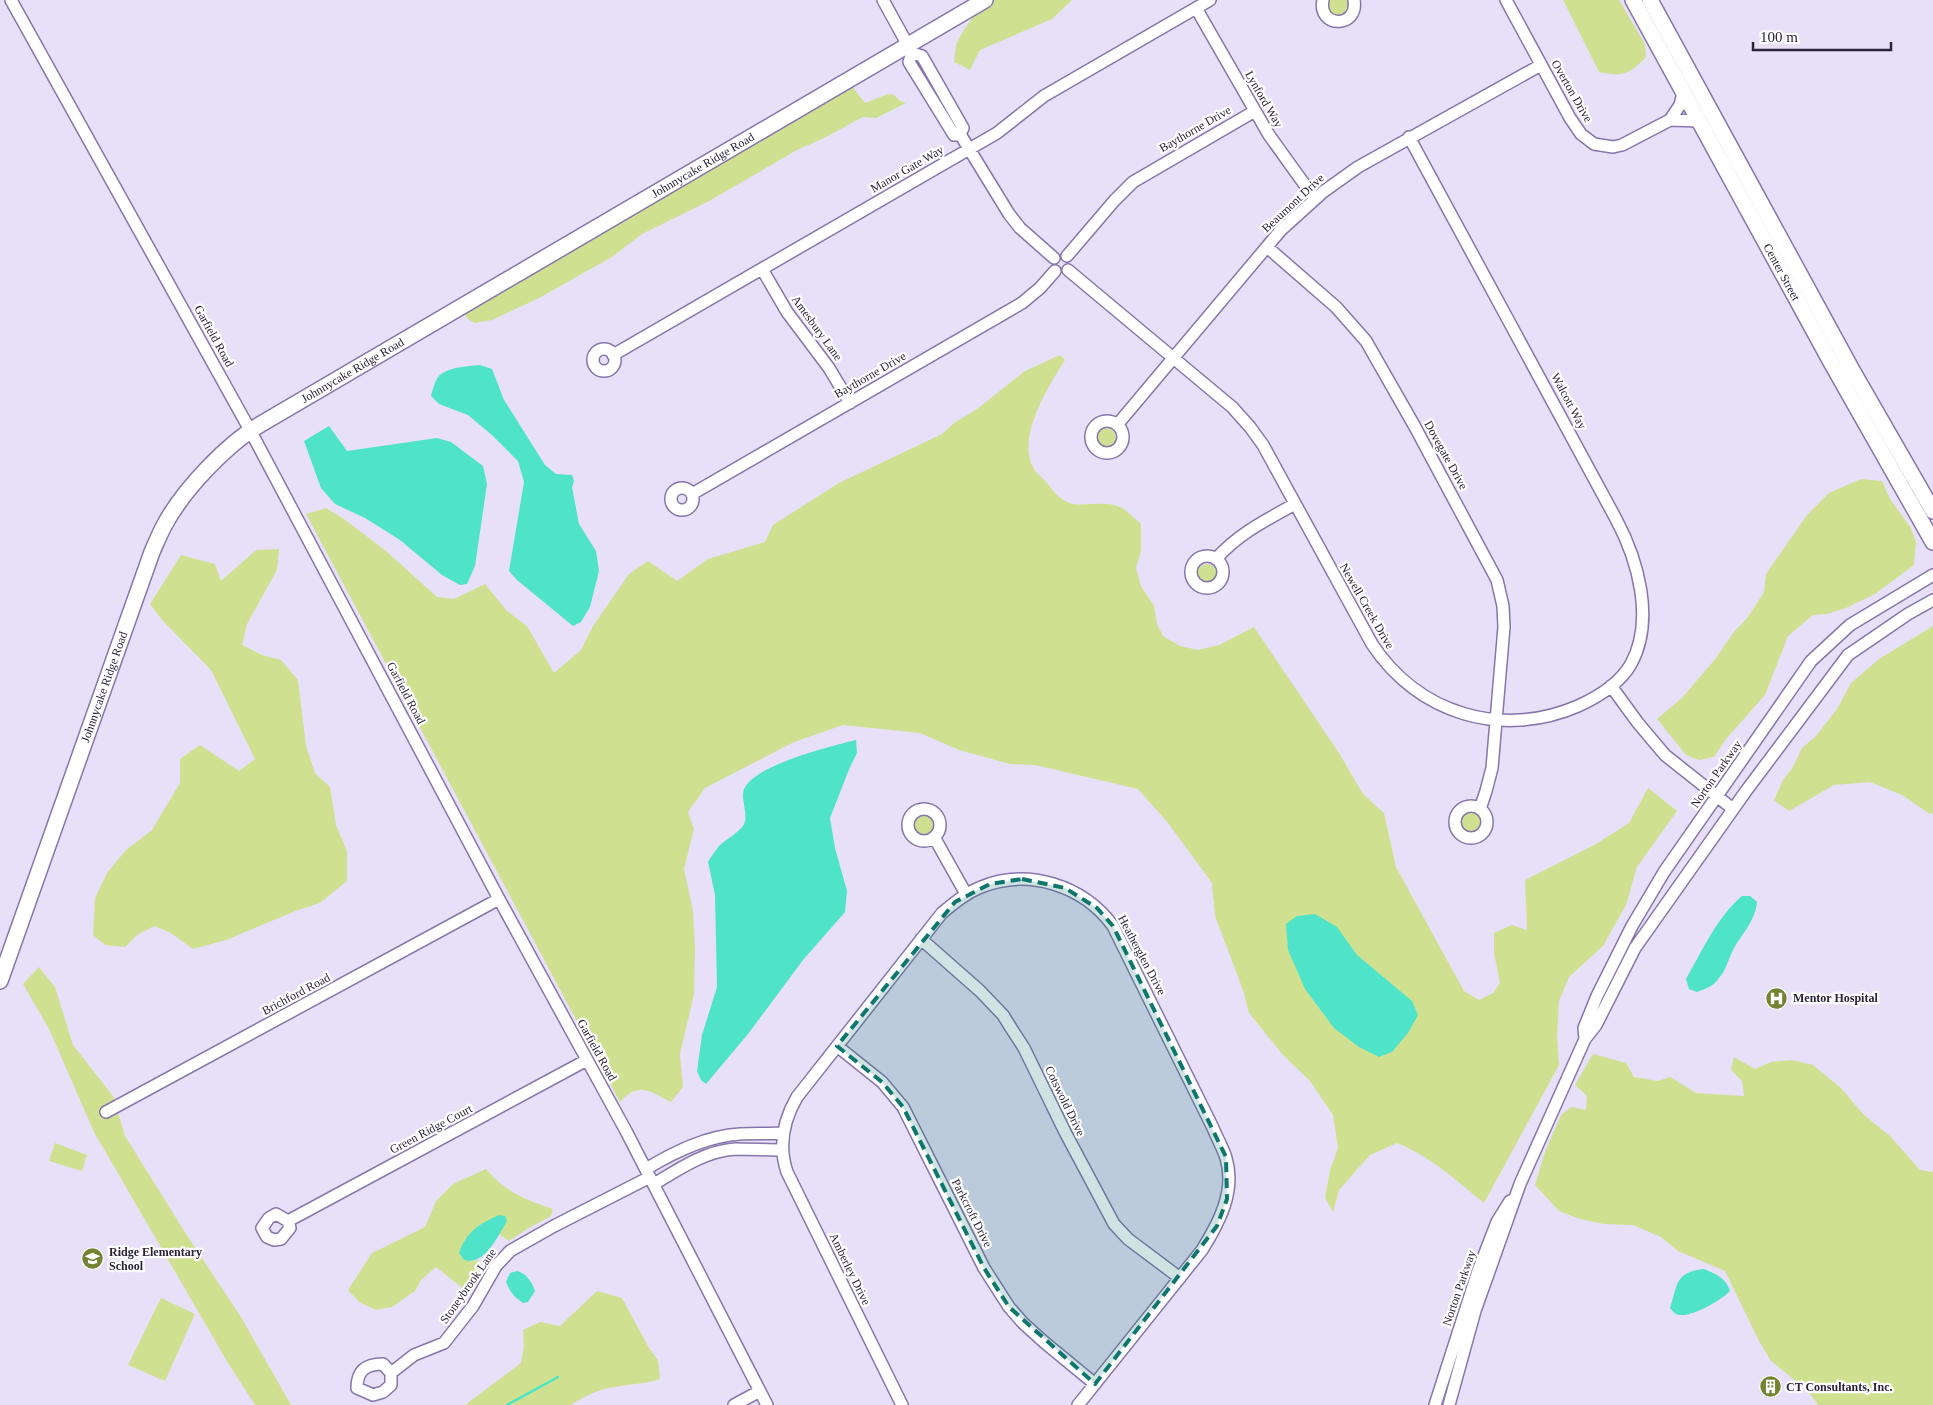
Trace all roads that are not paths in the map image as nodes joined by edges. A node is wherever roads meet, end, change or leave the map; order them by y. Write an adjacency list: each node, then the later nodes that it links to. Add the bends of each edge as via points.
1 (10, 0): 30 (street, Garfield Road)
2 (884, 0): 11 (street)
3 (985, 0): 11 (main road, Johnnycake Ridge Road)
4 (1210, 0): 10 (street, Manor Gate Way)
5 (1323, 0): 6 (street, via 1324,13 1336,22 1351,15)
6 (1354, 0)
7 (1506, 0): 12 (street, Overton Drive)
8 (1633, 0): 13 (main road, Center Street)
9 (1650, 0): 32 (main road, Center Street)
10 (1196, 8): 14 (street, Lynford Way); 18 (street, Manor Gate Way, via 1044,96 1009,125)
11 (910, 49): 18 (street, via 922,56 963,128 960,134); 30 (main road, Johnnycake Ridge Road)
12 (1541, 65): 15 (street, Overton Drive, via 1576,128 1594,144 1622,145); 17 (street, Beaumont Drive)
13 (1683, 93): 15 (street, via 1680,105); 16 (main road, Center Street)
14 (1255, 111): 19 (street, Lynford Way, via 1277,149); 21 (street, Baythorne Drive, via 1133,182)
15 (1670, 120): 16 (street, Overton Drive)
16 (1699, 121): 33 (main road, Center Street)
17 (1409, 137): 19 (street, Beaumont Drive, via 1358,166); 40 (street, Walcott Way, via 1625,535 1642,600 1642,629 1630,665)
18 (969, 149): 22 (street, via 1009,214); 23 (street, Manor Gate Way)
19 (1314, 199): 20 (street, Beaumont Drive)
20 (1267, 247): 27 (street, Beaumont Drive); 41 (street, Dovegate Drive, via 1336,307 1366,341 1494,573 1504,619)
21 (1067, 256): 22 (street, via 1061,254); 24 (street, via 1071,262)
22 (1054, 258): 25 (street, via 1052,263)
23 (762, 269): 26 (street, Manor Gate Way); 28 (street, Amesbury Lane, via 787,312 829,368)
24 (1068, 270): 25 (street); 27 (street, Newell Creek Drive)
25 (1056, 271): 28 (street, Baythorne Drive, via 1022,303)
26 (613, 355)
27 (1173, 358): 29 (street, Beaumont Drive); 34 (street, Newell Creek Drive, via 1232,407 1250,427)
28 (850, 403): 31 (street, Baythorne Drive)
29 (1117, 425)
30 (250, 430): 47 (street, Garfield Road); 49 (main road, Johnnycake Ridge Road, via 226,450 165,523)
31 (692, 494)
32 (1923, 495): 33 (main road); 35 (main road, Center Street)
33 (1910, 502): 36 (main road, Center Street)
34 (1295, 504): 37 (street, via 1246,532); 41 (street, Newell Creek Drive, via 1388,666 1408,685 1439,704 1463,714)
35 (1933, 512)
36 (1933, 542)
37 (1216, 559)
38 (1933, 575): 42 (street, Norton Parkway, via 1850,626 1811,661)
39 (1933, 600): 44 (street, Norton Parkway, via 1848,655)
40 (1611, 686): 41 (street, Newell Creek Drive, via 1587,702 1551,715); 42 (street, via 1665,755)
41 (1497, 721): 43 (street, Dovegate Drive, via 1492,768)
42 (1717, 796): 44 (street); 50 (street, Norton Parkway, via 1664,872 1632,926 1584,1028)
43 (1480, 809)
44 (1733, 809): 50 (street, Norton Parkway, via 1635,948 1596,1025)
45 (934, 837): 46 (street)
46 (966, 894): 48 (street, Heatherglen Drive, via 942,913); 58 (street, Heatherglen Drive, via 1006,880 1037,880 1065,888 1090,903 1105,915 1112,926 1213,1128 1228,1167 1226,1199 1217,1226)
47 (499, 899): 52 (street, Garfield Road); 53 (street, Brichford Road)
48 (921, 939): 51 (street, Heatherglen Drive); 58 (street, Cotswold Drive, via 1003,1016 1024,1048 1114,1224 1128,1239)
49 (0, 981)
50 (1585, 1039): 56 (street, Norton Parkway)
51 (837, 1046): 54 (street, Heatherglen Drive, via 797,1097 784,1122); 60 (street, Parkcroft Drive, via 882,1082 902,1107 984,1268 1009,1307 1044,1342)
52 (587, 1060): 55 (street, Garfield Road); 57 (street, Green Ridge Court)
53 (106, 1112)
54 (782, 1142): 55 (street, via 714,1153); 55 (street, via 739,1134 708,1139 664,1159); 64 (street, Amberley Drive, via 787,1172)
55 (650, 1177): 59 (street, Stoneybrook Lane, via 510,1251 496,1266 473,1306 444,1343 414,1355); 61 (street, Garfield Road)
56 (1520, 1184): 66 (street, Norton Parkway, via 1497,1222 1481,1262); 67 (street, Norton Parkway, via 1474,1314)
57 (288, 1222)
58 (1180, 1278): 60 (street)
59 (391, 1373)
60 (1095, 1384): 65 (street)
61 (760, 1391): 62 (street); 63 (street, Garfield Road)
62 (734, 1405)
63 (767, 1405)
64 (902, 1405)
65 (1078, 1405)
66 (1435, 1405)
67 (1448, 1405)

